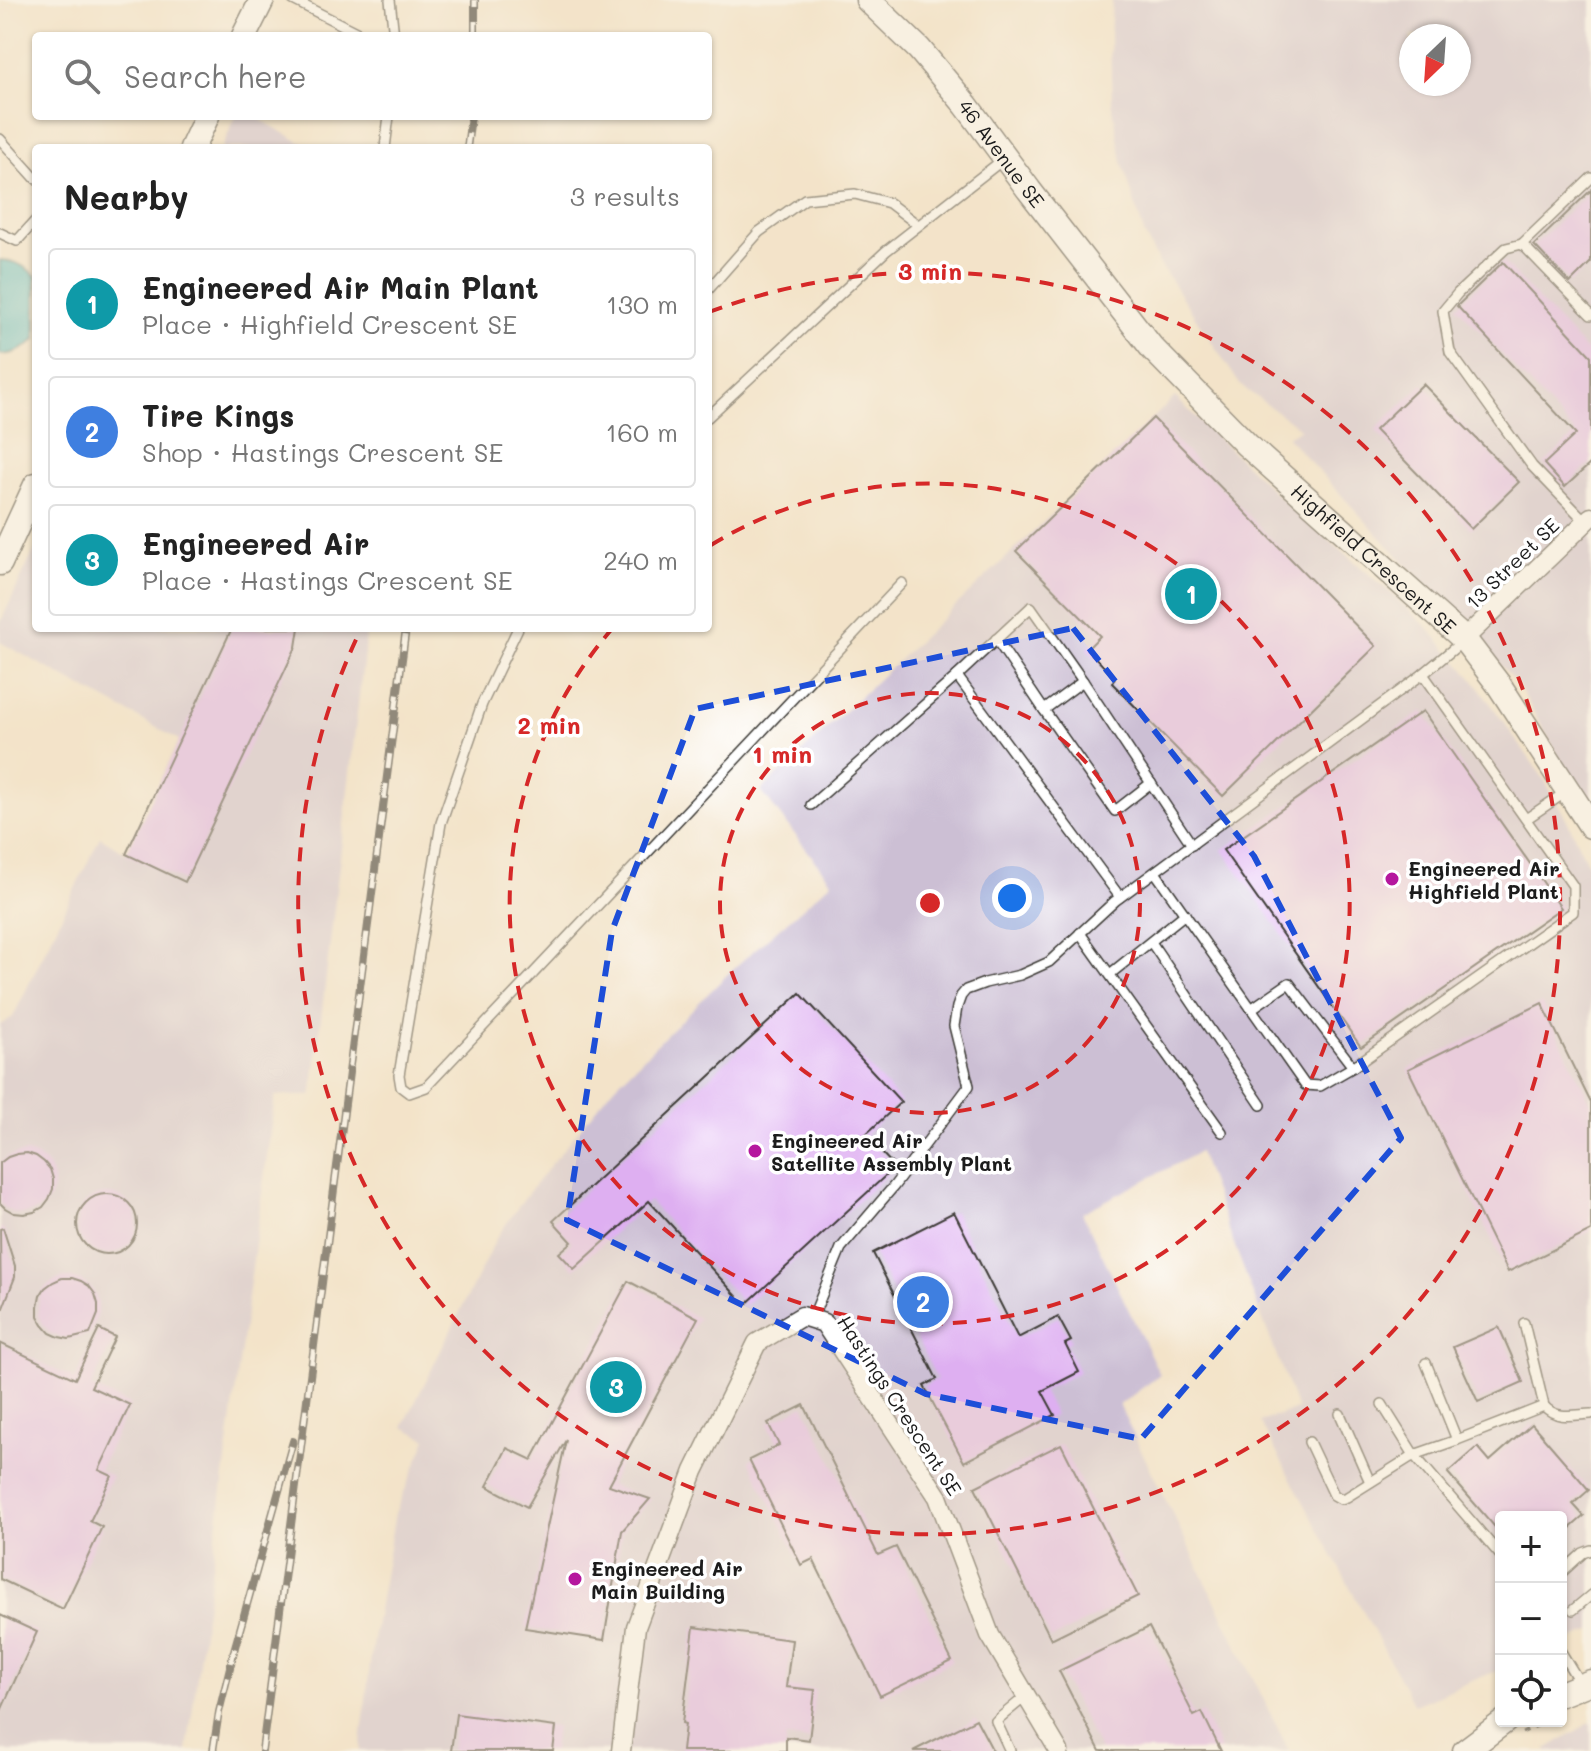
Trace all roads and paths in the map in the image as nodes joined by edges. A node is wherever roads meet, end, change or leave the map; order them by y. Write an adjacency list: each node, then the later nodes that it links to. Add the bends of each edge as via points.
1 (262, 0): 5 (street)
2 (293, 0): 6 (lane)
3 (390, 0): 7 (lane)
4 (868, 0): 13 (street, 46 Avenue SE, via 919,49)
5 (246, 32)
6 (356, 32)
7 (394, 32)
8 (205, 120): 11 (street)
9 (388, 120): 12 (lane)
10 (0, 139): 14 (lane)
11 (194, 144)
12 (386, 144)
13 (1005, 158): 17 (lane); 22 (street, 46 Avenue SE)
14 (32, 175)
15 (1591, 178): 19 (lane)
16 (32, 224): 18 (lane, via 17,241)
17 (918, 225): 20 (lane, via 889,203 855,194 805,199 759,232); 23 (lane)
18 (0, 233)
19 (1522, 244): 21 (lane); 25 (lane, via 1506,248 1443,311 1450,352 1532,466)
20 (712, 285)
21 (1589, 309)
22 (1128, 316): 30 (street, Highfield Crescent SE, via 1152,348 1247,445)
23 (712, 413)
24 (32, 494): 26 (street)
25 (1588, 520): 30 (street, 13 Street SE)
26 (0, 563)
27 (902, 583): 28 (lane, via 426,1087 409,1093 401,1087 399,1075 441,823 482,704)
28 (516, 632)
29 (996, 639): 32 (lane); 33 (lane, via 1031,607); 34 (lane)
30 (1464, 639): 31 (lane); 36 (street, Highfield Crescent SE)
31 (1423, 674): 38 (lane); 40 (lane)
32 (957, 676): 37 (lane); 42 (lane)
33 (1083, 681): 34 (lane); 35 (lane)
34 (1044, 710): 35 (lane, via 1115,811)
35 (1151, 783): 40 (lane)
36 (1568, 791): 38 (lane); 39 (street, Highfield Crescent SE)
37 (811, 805)
38 (1526, 819): 48 (lane, via 1573,886 1573,912)
39 (1591, 826)
40 (1192, 845): 41 (lane)
41 (1155, 872): 42 (lane); 43 (lane)
42 (1120, 897): 44 (lane)
43 (1185, 914): 45 (lane); 47 (lane)
44 (1080, 933): 46 (lane); 51 (lane, via 1049,962 961,996 954,1026 969,1086 841,1248)
45 (1151, 942): 46 (lane); 49 (lane)
46 (1110, 974): 50 (lane)
47 (1251, 1009): 48 (lane, via 1305,1085 1320,1086); 48 (lane, via 1289,983)
48 (1353, 1067)
49 (1261, 1105)
50 (1222, 1132)
51 (812, 1319): 69 (street, Hastings Crescent SE, via 824,1323 938,1497 990,1635); 71 (street, Hastings Crescent SE, via 802,1316 757,1343 694,1471 636,1627)
52 (1524, 1323): 55 (lane)
53 (1426, 1363): 58 (lane)
54 (1382, 1404): 60 (lane)
55 (1544, 1406): 57 (lane, via 1560,1416); 58 (lane)
56 (1340, 1414): 61 (lane)
57 (1591, 1414)
58 (1457, 1440): 60 (lane)
59 (1309, 1442): 61 (lane, via 1334,1495 1347,1497)
60 (1414, 1455): 61 (lane); 62 (lane)
61 (1370, 1482)
62 (1495, 1549)
63 (1591, 1550): 64 (lane)
64 (1567, 1568)
65 (1591, 1595): 66 (lane)
66 (1573, 1610)
67 (1562, 1655): 68 (lane)
68 (1578, 1687)
69 (1026, 1696): 72 (lane, via 996,1721); 73 (street, Hastings Crescent SE)
70 (1497, 1727): 74 (street)
71 (621, 1751)
72 (1010, 1751)
73 (1059, 1751)
74 (1465, 1751)

